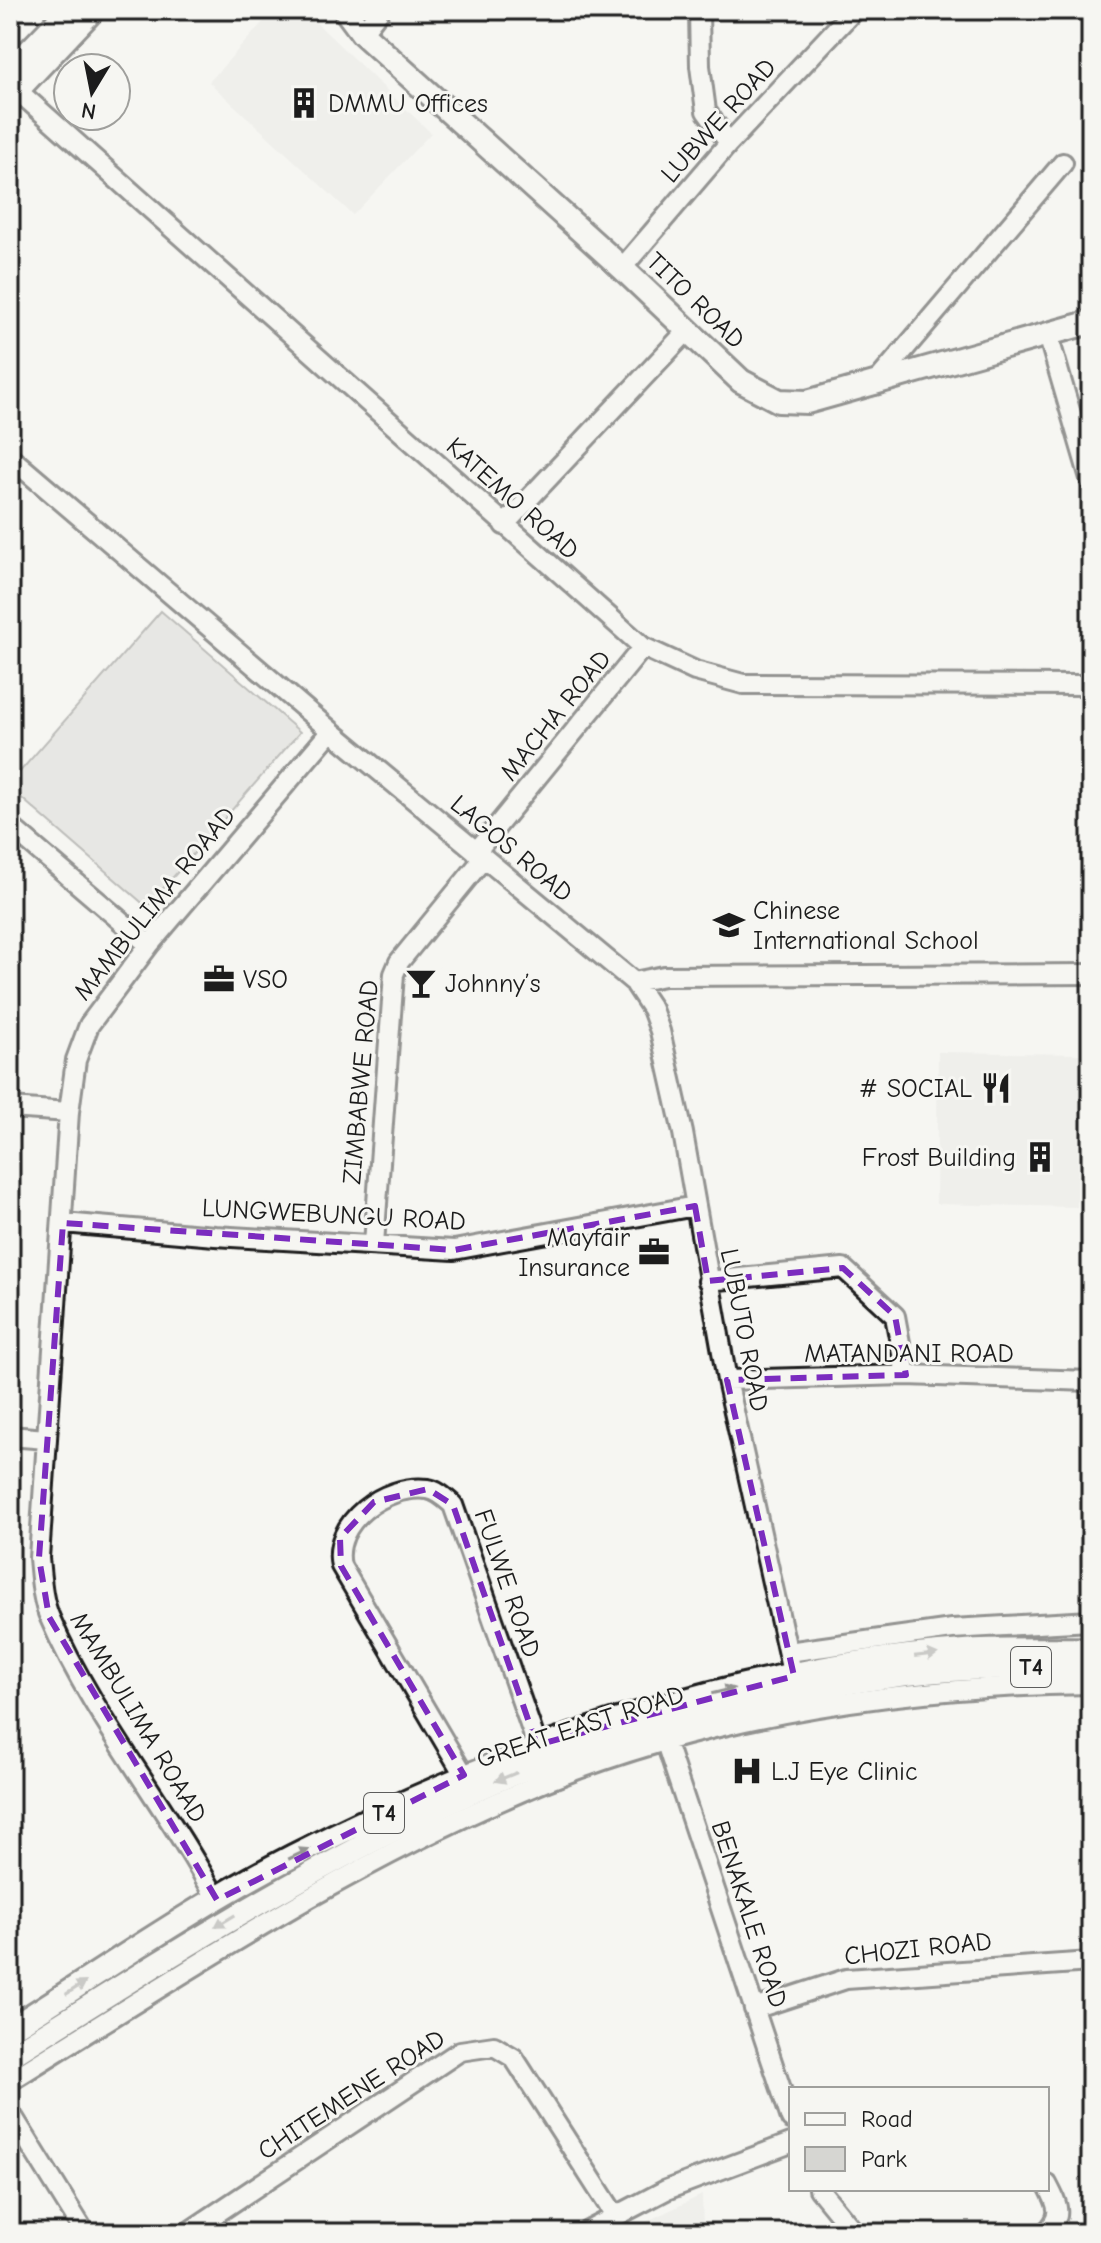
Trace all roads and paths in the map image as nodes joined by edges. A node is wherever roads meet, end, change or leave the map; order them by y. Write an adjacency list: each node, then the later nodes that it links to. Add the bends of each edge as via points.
1 (69, 10): 8 (main road)
2 (93, 10): 8 (main road)
3 (345, 10): 7 (main road, TITO ROAD)
4 (380, 10): 7 (street)
5 (699, 10): 9 (street, via 706,111)
6 (854, 10): 9 (street, LUBWE ROAD)
7 (362, 33): 11 (main road, TITO ROAD)
8 (12, 86): 18 (street, KATEMO ROAD)
9 (729, 143): 11 (street, LUBWE ROAD)
10 (1063, 163): 15 (street)
11 (622, 268): 13 (main road, TITO ROAD)
12 (1091, 322): 14 (main road, TITO ROAD)
13 (688, 330): 15 (main road, TITO ROAD, via 741,381 779,401 807,402); 18 (street)
14 (1048, 335): 15 (main road, TITO ROAD); 17 (street)
15 (874, 385)
16 (10, 457): 21 (street, LAGOS ROAD)
17 (1091, 482)
18 (504, 525): 19 (street, KATEMO ROAD)
19 (643, 647): 20 (street, KATEMO ROAD, via 695,671 743,684); 23 (street, MACHA ROAD)
20 (1091, 685)
21 (331, 731): 23 (street, LAGOS ROAD); 24 (street, MAMBULIMA ROAAD)
22 (10, 826): 24 (street)
23 (480, 856): 26 (street, LAGOS ROAD); 31 (street, ZIMBABWE ROAD, via 394,974)
24 (149, 945): 28 (street, MAMBULIMA ROAAD, via 89,1025 76,1060)
25 (1091, 974): 26 (street, via 664,976)
26 (634, 982): 29 (street, LUBUTO ROAD, via 660,1031)
27 (10, 1108): 28 (street)
28 (69, 1112): 30 (street, MAMBULIMA ROAAD)
29 (695, 1206): 31 (street, LUNGWEBUNGU ROAD, via 462,1249); 32 (street, LUBUTO ROAD)
30 (63, 1223): 31 (street, LUNGWEBUNGU ROAD); 37 (street, MAMBULIMA ROAAD)
31 (374, 1244)
32 (708, 1281): 33 (street, via 843,1268 895,1316); 34 (street, LUBUTO ROAD)
33 (906, 1375): 34 (street, MATANDANI ROAD); 35 (street, MATANDANI ROAD)
34 (727, 1380): 40 (street, LUBUTO ROAD)
35 (1091, 1381)
36 (10, 1436): 37 (street)
37 (46, 1439): 47 (street, MAMBULIMA ROAAD, via 39,1558 49,1617)
38 (1091, 1621): 40 (street, via 952,1629)
39 (1091, 1649): 42 (main road, GREAT EAST ROAD / T4, one-way to 39, via 965,1651)
40 (788, 1652): 42 (street, LUBUTO ROAD)
41 (1091, 1665): 42 (main road, GREAT EAST ROAD / T4)
42 (795, 1684): 44 (main road, GREAT EAST ROAD / T4); 45 (main road, GREAT EAST ROAD / T4, one-way to 42, via 692,1698)
43 (1091, 1684): 44 (street, via 877,1698)
44 (663, 1734): 49 (street, BENAKALE ROAD); 51 (main road, GREAT EAST ROAD / T4, one-way to 51, via 538,1764 468,1793 312,1871); 52 (street, via 548,1781 344,1878)
45 (537, 1745): 46 (main road, GREAT EAST ROAD / T4); 46 (street, FULWE ROAD, via 453,1505 428,1489 374,1502 340,1538 341,1566)
46 (464, 1775): 47 (main road, GREAT EAST ROAD / T4, one-way to 46, via 292,1857)
47 (217, 1900): 50 (main road, GREAT EAST ROAD / T4, one-way to 47)
48 (1091, 1962): 49 (street, CHOZI ROAD, via 846,1979)
49 (754, 2009): 54 (street, BENAKALE ROAD)
50 (10, 2029)
51 (10, 2056)
52 (10, 2081)
53 (10, 2112): 59 (street)
54 (789, 2113)
55 (789, 2144): 58 (street)
56 (1049, 2188): 63 (street, via 1059,2211)
57 (821, 2191): 62 (street)
58 (614, 2214): 60 (street, CHITEMENE ROAD, via 514,2058 494,2046 460,2051); 61 (street)
59 (85, 2233)
60 (187, 2233)
61 (584, 2233)
62 (855, 2233)
63 (1045, 2233)

